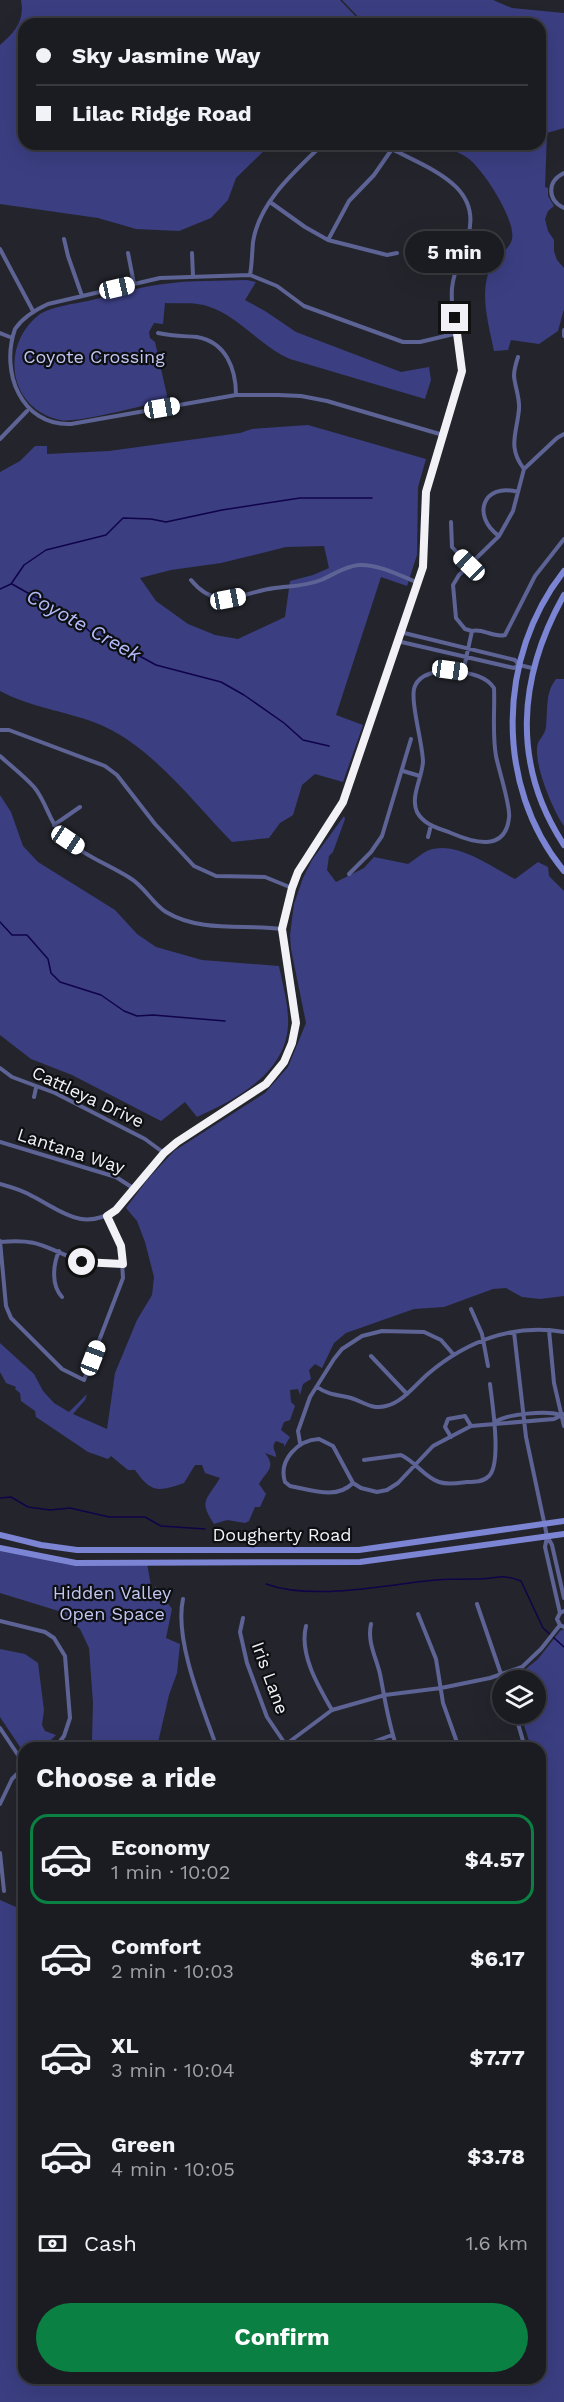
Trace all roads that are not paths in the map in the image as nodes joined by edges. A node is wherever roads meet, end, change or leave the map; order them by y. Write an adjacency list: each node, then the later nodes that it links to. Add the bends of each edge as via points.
1 (317, 150): 5 (street)
2 (391, 150): 8 (street, via 349,201)
3 (394, 150): 21 (street, via 448,179 459,188 470,209 471,224 453,287)
4 (564, 173): 6 (street, via 555,180 550,193)
5 (270, 202): 8 (street); 13 (street, via 253,242)
6 (564, 208)
7 (64, 239): 16 (street)
8 (328, 240): 12 (street, via 387,255)
9 (0, 249): 17 (street)
10 (128, 253): 15 (street)
11 (192, 253): 14 (street)
12 (397, 253)
13 (250, 275): 14 (street); 21 (street, via 277,286 303,306 403,342)
14 (193, 276): 15 (street)
15 (134, 284): 16 (street)
16 (82, 296): 17 (street)
17 (33, 311): 23 (street)
18 (564, 330): 22 (street)
19 (0, 333): 23 (street)
20 (158, 333): 25 (street, via 211,341 229,360 235,373)
21 (458, 333): 28 (street, via 462,371)
22 (564, 336)
23 (11, 337): 26 (street, via 6,369 15,398)
24 (518, 357): 30 (street, via 514,374 519,409 514,447)
25 (236, 395): 26 (street, via 71,424 56,425); 28 (street, via 301,396 327,401)
26 (27, 411): 29 (street)
27 (564, 434): 30 (street)
28 (443, 435): 38 (street, via 426,492 423,567)
29 (0, 439)
30 (524, 469): 31 (street)
31 (518, 492): 33 (street); 33 (street, via 500,490 491,494 484,505 486,524)
32 (451, 522): 35 (street, via 452,547)
33 (499, 536): 35 (street)
34 (564, 539): 40 (street, via 535,576 505,635)
35 (469, 565): 40 (street, via 453,585 456,618)
36 (564, 571): 45 (main road, via 530,628)
37 (192, 580): 38 (street, via 215,598 228,599 310,584 360,565)
38 (416, 582): 41 (street)
39 (564, 595): 46 (main road, via 548,622)
40 (472, 631): 43 (street)
41 (400, 632): 42 (street); 43 (street)
42 (397, 641): 44 (street); 60 (street, via 343,802)
43 (469, 649): 44 (street); 45 (street, via 515,660)
44 (467, 657): 45 (street, via 514,668); 47 (street)
45 (519, 665): 46 (street); 58 (main road, via 512,726 519,775 529,812)
46 (532, 668): 57 (main road, via 527,708 529,753 538,792)
47 (463, 672): 52 (street, via 438,670 415,685 423,764); 55 (street, via 489,680 494,688 496,754 509,818 495,840 484,843)
48 (0, 730): 60 (street, via 105,766 177,849 202,871 216,876 265,877)
49 (411, 739): 51 (street)
50 (0, 756): 54 (street, via 33,786)
51 (403, 771): 52 (street); 59 (street, via 382,836)
52 (420, 776): 55 (street, via 416,810)
53 (80, 807): 54 (street)
54 (54, 825): 61 (street, via 68,840 137,883 168,913 213,926)
55 (431, 825): 56 (street)
56 (428, 837)
57 (564, 845)
58 (564, 871)
59 (349, 874)
60 (292, 888): 61 (street)
61 (282, 929): 66 (street, via 296,1023 284,1062 266,1084)
62 (0, 1069): 63 (street, Cattleya Drive)
63 (36, 1088): 64 (street); 66 (street, Cattleya Drive, via 55,1093 145,1138)
64 (34, 1097)
65 (0, 1142): 68 (street, Lantana Way, via 116,1177)
66 (164, 1153): 68 (street)
67 (0, 1184): 69 (street, via 80,1220)
68 (133, 1188): 69 (street)
69 (107, 1216): 72 (street, via 121,1246)
70 (0, 1242): 71 (street, via 25,1240); 72 (street, via 6,1306 11,1318 62,1369 84,1380 121,1287)
71 (59, 1251): 72 (street, via 89,1263); 73 (street, via 54,1271 56,1288)
72 (123, 1264)
73 (62, 1297)
74 (471, 1309): 78 (street)
75 (549, 1330): 76 (street); 77 (street); 85 (street, via 552,1371)
76 (514, 1332): 78 (street); 86 (street)
77 (564, 1332)
78 (483, 1338): 79 (street); 81 (street)
79 (454, 1355): 83 (street, via 434,1335 371,1333 342,1349); 84 (street)
80 (372, 1356): 84 (street)
81 (488, 1366)
82 (490, 1384): 87 (street)
83 (317, 1387): 84 (street, via 376,1407 391,1404); 92 (street, via 300,1423)
84 (407, 1394)
85 (563, 1414): 86 (street); 88 (street, via 554,1419); 90 (street)
86 (523, 1415): 87 (street); 88 (street)
87 (494, 1422): 88 (street); 89 (street); 94 (street, via 494,1465 482,1480 441,1483)
88 (524, 1422): 97 (street)
89 (471, 1426): 91 (street); 91 (street, via 465,1416 448,1419 445,1427)
90 (564, 1426)
91 (451, 1437): 94 (street, via 433,1446)
92 (300, 1443): 95 (street, via 319,1438 330,1443); 95 (street, via 288,1457 284,1476 287,1484 332,1494)
93 (364, 1460): 94 (street, via 401,1455)
94 (414, 1464): 95 (street, via 387,1490 369,1491)
95 (352, 1483)
96 (564, 1521): 97 (main road, Dougherty Road)
97 (545, 1524): 99 (main road, Dougherty Road, via 358,1550 77,1550); 100 (street)
98 (564, 1534): 100 (main road, Dougherty Road)
99 (0, 1535)
100 (547, 1536): 101 (main road, Dougherty Road, via 360,1562 76,1563); 102 (street); 105 (street, via 545,1547)
101 (0, 1548)
102 (564, 1598)
103 (183, 1599): 122 (street, via 180,1611 189,1665)
104 (477, 1604): 112 (street)
105 (562, 1612): 111 (street, via 557,1619)
106 (418, 1614): 115 (street, via 436,1659)
107 (243, 1618): 123 (street, Iris Lane, via 240,1632 247,1662 267,1717)
108 (0, 1621): 121 (street, via 45,1632 54,1638 65,1656 70,1718)
109 (371, 1624): 116 (street, via 369,1633)
110 (306, 1626): 117 (street, via 303,1638 307,1657)
111 (560, 1627): 113 (street, via 522,1667)
112 (499, 1670)
113 (513, 1670)
114 (492, 1676): 115 (street)
115 (441, 1688): 116 (street); 127 (street)
116 (384, 1695): 117 (street); 120 (street)
117 (332, 1710): 124 (street)
118 (518, 1724): 128 (street)
119 (0, 1728): 129 (street)
120 (392, 1735): 125 (street); 126 (street)
121 (60, 1742)
122 (215, 1742)
123 (284, 1742)
124 (292, 1742)
125 (373, 1742)
126 (395, 1742)
127 (457, 1742)
128 (523, 1742)
129 (18, 1756)
130 (18, 1772): 131 (street)
131 (0, 1804)
132 (0, 1853): 133 (street)
133 (1, 1870): 134 (street)
134 (4, 1892)

